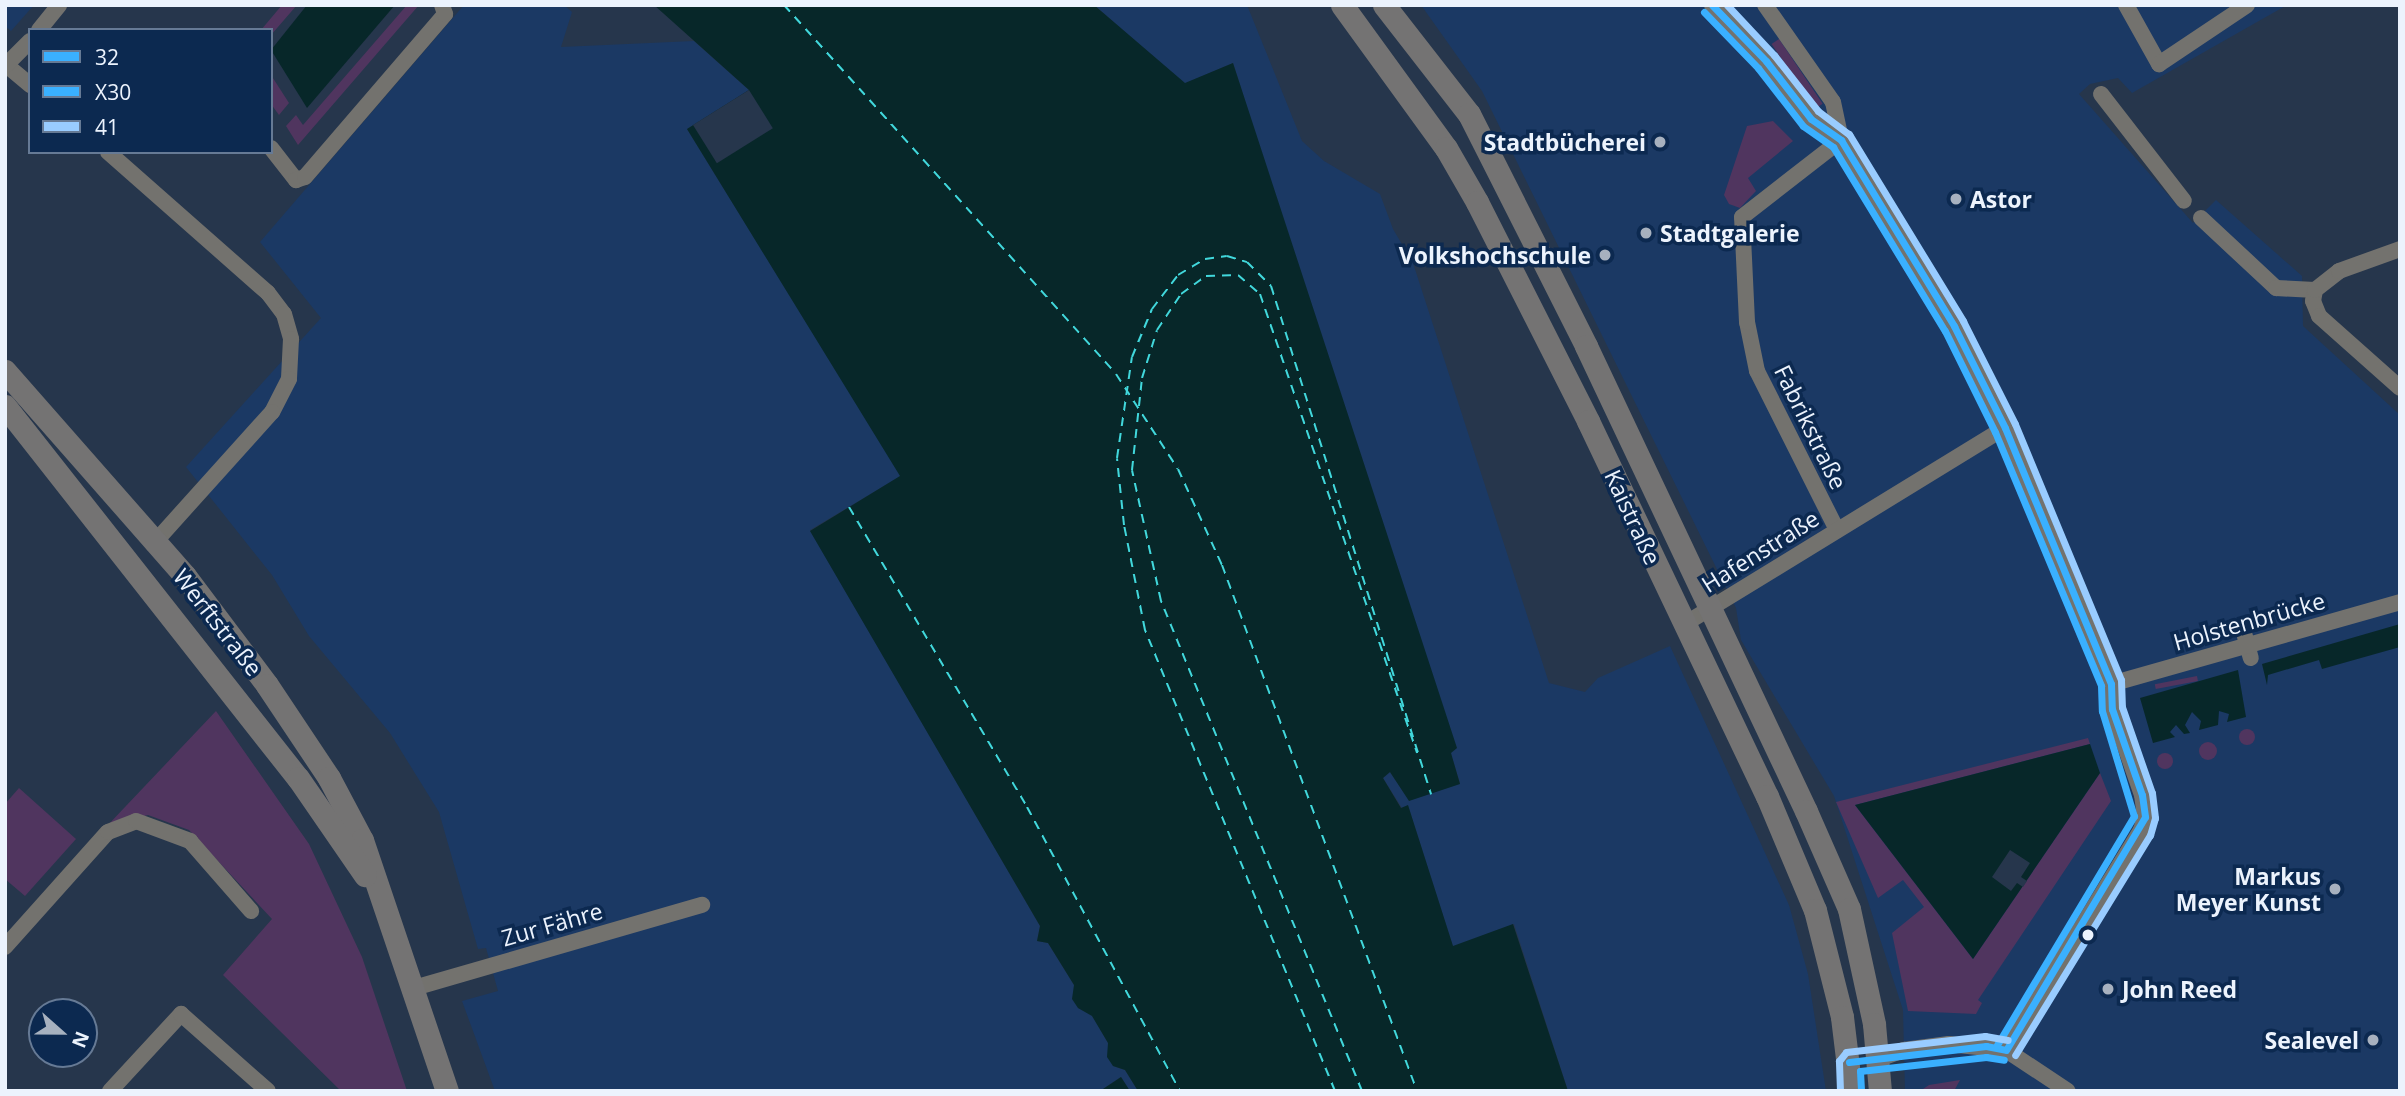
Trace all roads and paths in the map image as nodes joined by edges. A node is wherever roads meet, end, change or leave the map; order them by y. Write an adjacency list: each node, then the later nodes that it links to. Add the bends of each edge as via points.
1 (60, 5): 9 (street)
2 (1342, 5): 29 (main road, Kaistraße, via 1446,148 1477,202 1588,421)
3 (1384, 5): 28 (main road, Kaistraße, via 1469,114)
4 (1712, 5): 14 (street, via 1766,61 1811,119)
5 (1765, 5): 14 (street, via 1833,102)
6 (2126, 5): 7 (street, via 2158,64)
7 (2247, 5)
8 (443, 10): 15 (street, via 305,177 296,180)
9 (41, 28)
10 (28, 43): 11 (street)
11 (6, 65): 12 (street)
12 (28, 83)
13 (2101, 94): 17 (street)
14 (1843, 143): 24 (street, via 1954,326); 25 (street, Fabrikstraße, via 1742,217 1747,322 1756,371)
15 (273, 151)
16 (110, 154): 26 (street, via 239,266 284,314 291,339 289,379 272,412)
17 (2184, 201)
18 (2201, 218): 20 (street, via 2276,288)
19 (2400, 249): 20 (street, via 2339,271)
20 (2315, 290): 22 (street, via 2319,316)
21 (5, 371): 26 (main road, Werftstraße)
22 (2400, 388)
23 (5, 405): 33 (main road, Werftstraße, via 298,778)
24 (2005, 428): 25 (street, Hafenstraße); 32 (street)
25 (1837, 530): 28 (street, Hafenstraße)
26 (153, 544): 33 (main road, Werftstraße, via 185,576 301,733 362,840)
27 (2400, 602): 31 (street, Holstenbrücke)
28 (1711, 609): 29 (street, Hafenstraße); 39 (main road, Kaistraße, via 1849,909)
29 (1683, 625): 40 (main road, Kaistraße, via 1801,871 1815,910)
30 (2243, 629): 31 (street)
31 (2249, 652): 32 (street, Holstenbrücke)
32 (2110, 684): 38 (street, via 2112,709 2140,788 2145,817)
33 (384, 905): 37 (main road, Werftstraße)
34 (702, 905): 37 (street, Zur Fähre)
35 (251, 911): 36 (street, via 190,841 136,821 108,832)
36 (5, 947)
37 (414, 988): 43 (main road, Werftstraße)
38 (2006, 1050): 39 (street, via 1986,1046 1917,1048); 46 (street)
39 (1879, 1059): 40 (street); 45 (main road, Kaistraße)
40 (1849, 1062): 44 (main road, Kaistraße)
41 (110, 1091): 42 (street, via 181,1014)
42 (268, 1091)
43 (447, 1091)
44 (1851, 1091)
45 (1880, 1091)
46 (2068, 1091)

